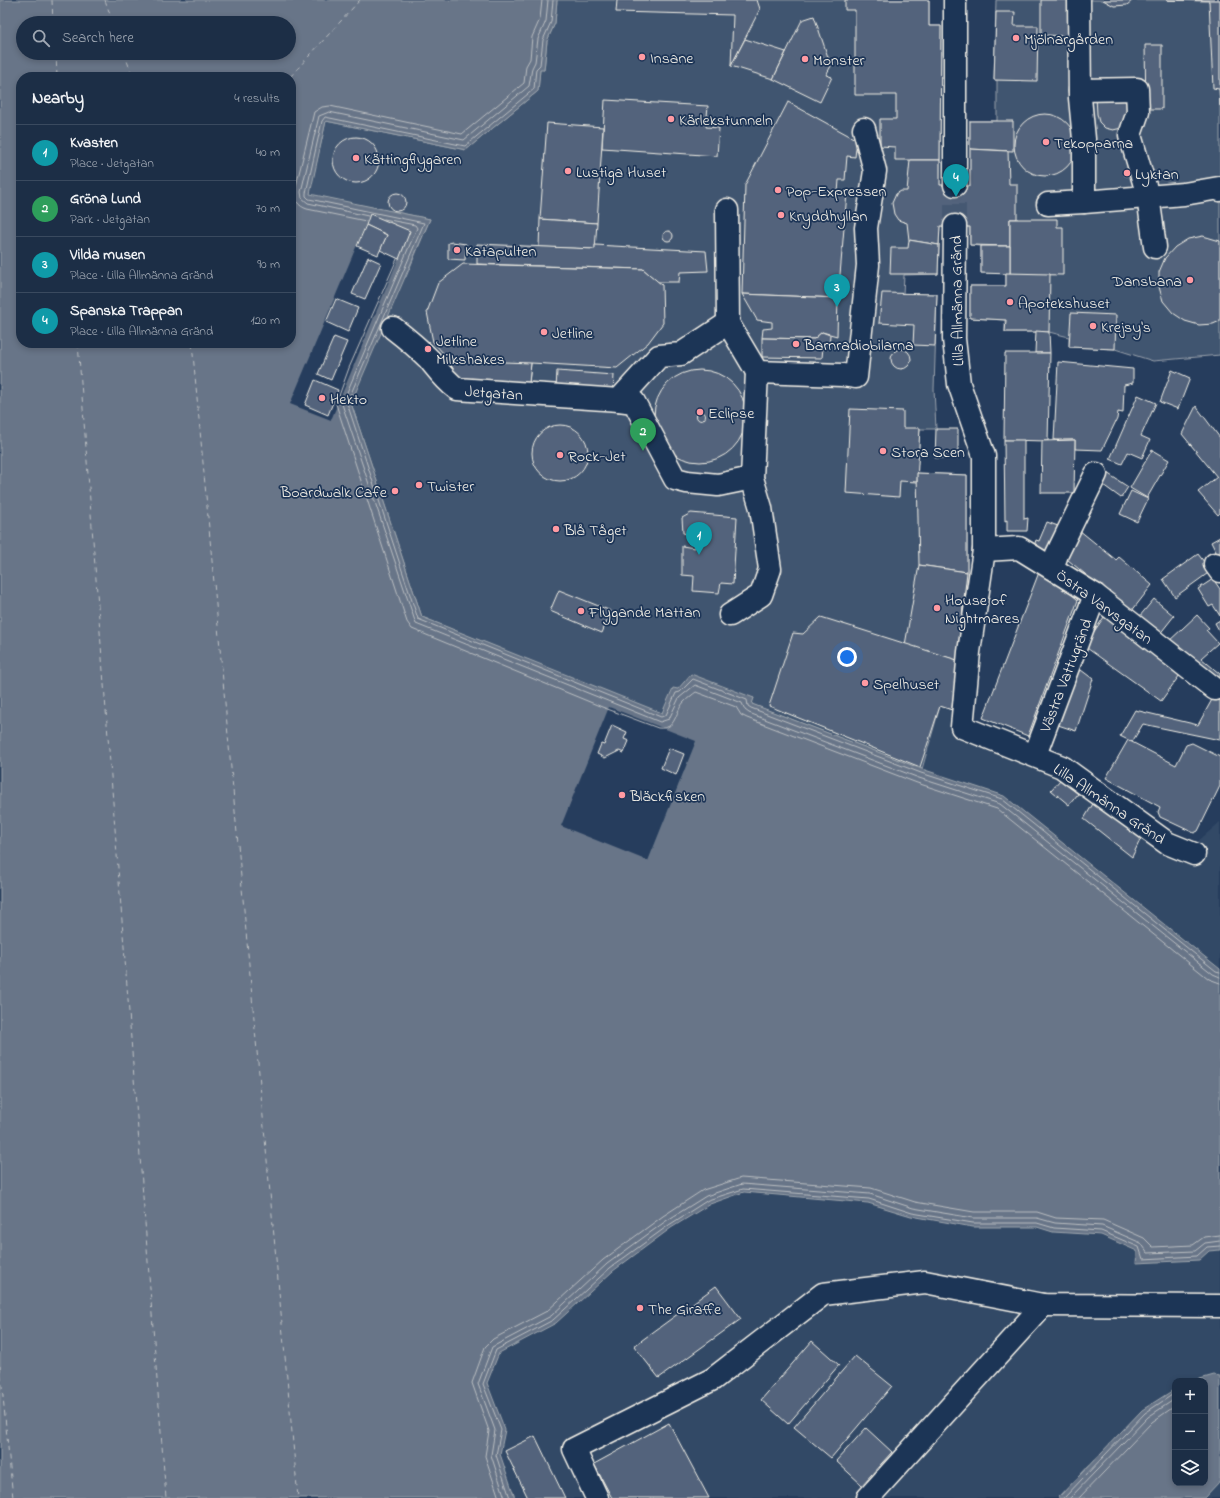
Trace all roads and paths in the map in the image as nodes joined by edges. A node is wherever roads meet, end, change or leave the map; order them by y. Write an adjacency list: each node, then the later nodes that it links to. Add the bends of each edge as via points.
1 (955, 0): 5 (street)
2 (1079, 0): 3 (street)
3 (1080, 90): 7 (street, via 1137,89 1138,112 1130,135); 8 (street, via 1084,140)
4 (864, 129): 15 (street, via 875,171 866,228 868,265 856,377)
5 (955, 185)
6 (1220, 190): 7 (street, via 1219,188 1184,194)
7 (1148, 196): 8 (street); 12 (street)
8 (1084, 202): 9 (street)
9 (1048, 204)
10 (727, 210): 13 (street)
11 (955, 226): 19 (street, Lilla Allmänna Gränd, via 954,339 959,384 984,456)
12 (1155, 247)
13 (728, 323): 15 (street); 16 (street, via 681,354 659,356)
14 (393, 328): 16 (street, Jetgatan, via 457,389)
15 (757, 372): 18 (street)
16 (626, 401): 18 (street, via 674,479 718,485)
17 (1096, 474): 20 (street, via 1056,554)
18 (752, 478): 22 (street, via 761,508 770,569 761,595)
19 (984, 550): 20 (street, Östra Varvsgatan, via 1019,548); 24 (street, Lilla Allmänna Gränd, via 969,652 962,727)
20 (1052, 568): 21 (street, Östra Varvsgatan)
21 (1095, 595): 23 (street, Östra Varvsgatan); 24 (street, Västra Vattugränd)
22 (730, 615)
23 (1215, 689)
24 (1035, 755): 25 (street, Lilla Allmänna Gränd, via 1062,767 1167,843)
25 (1194, 854)
26 (1043, 1305): 27 (street); 28 (street, via 925,1282 823,1294 713,1379 574,1448); 29 (street)
27 (1220, 1306)
28 (597, 1498)
29 (868, 1498)

